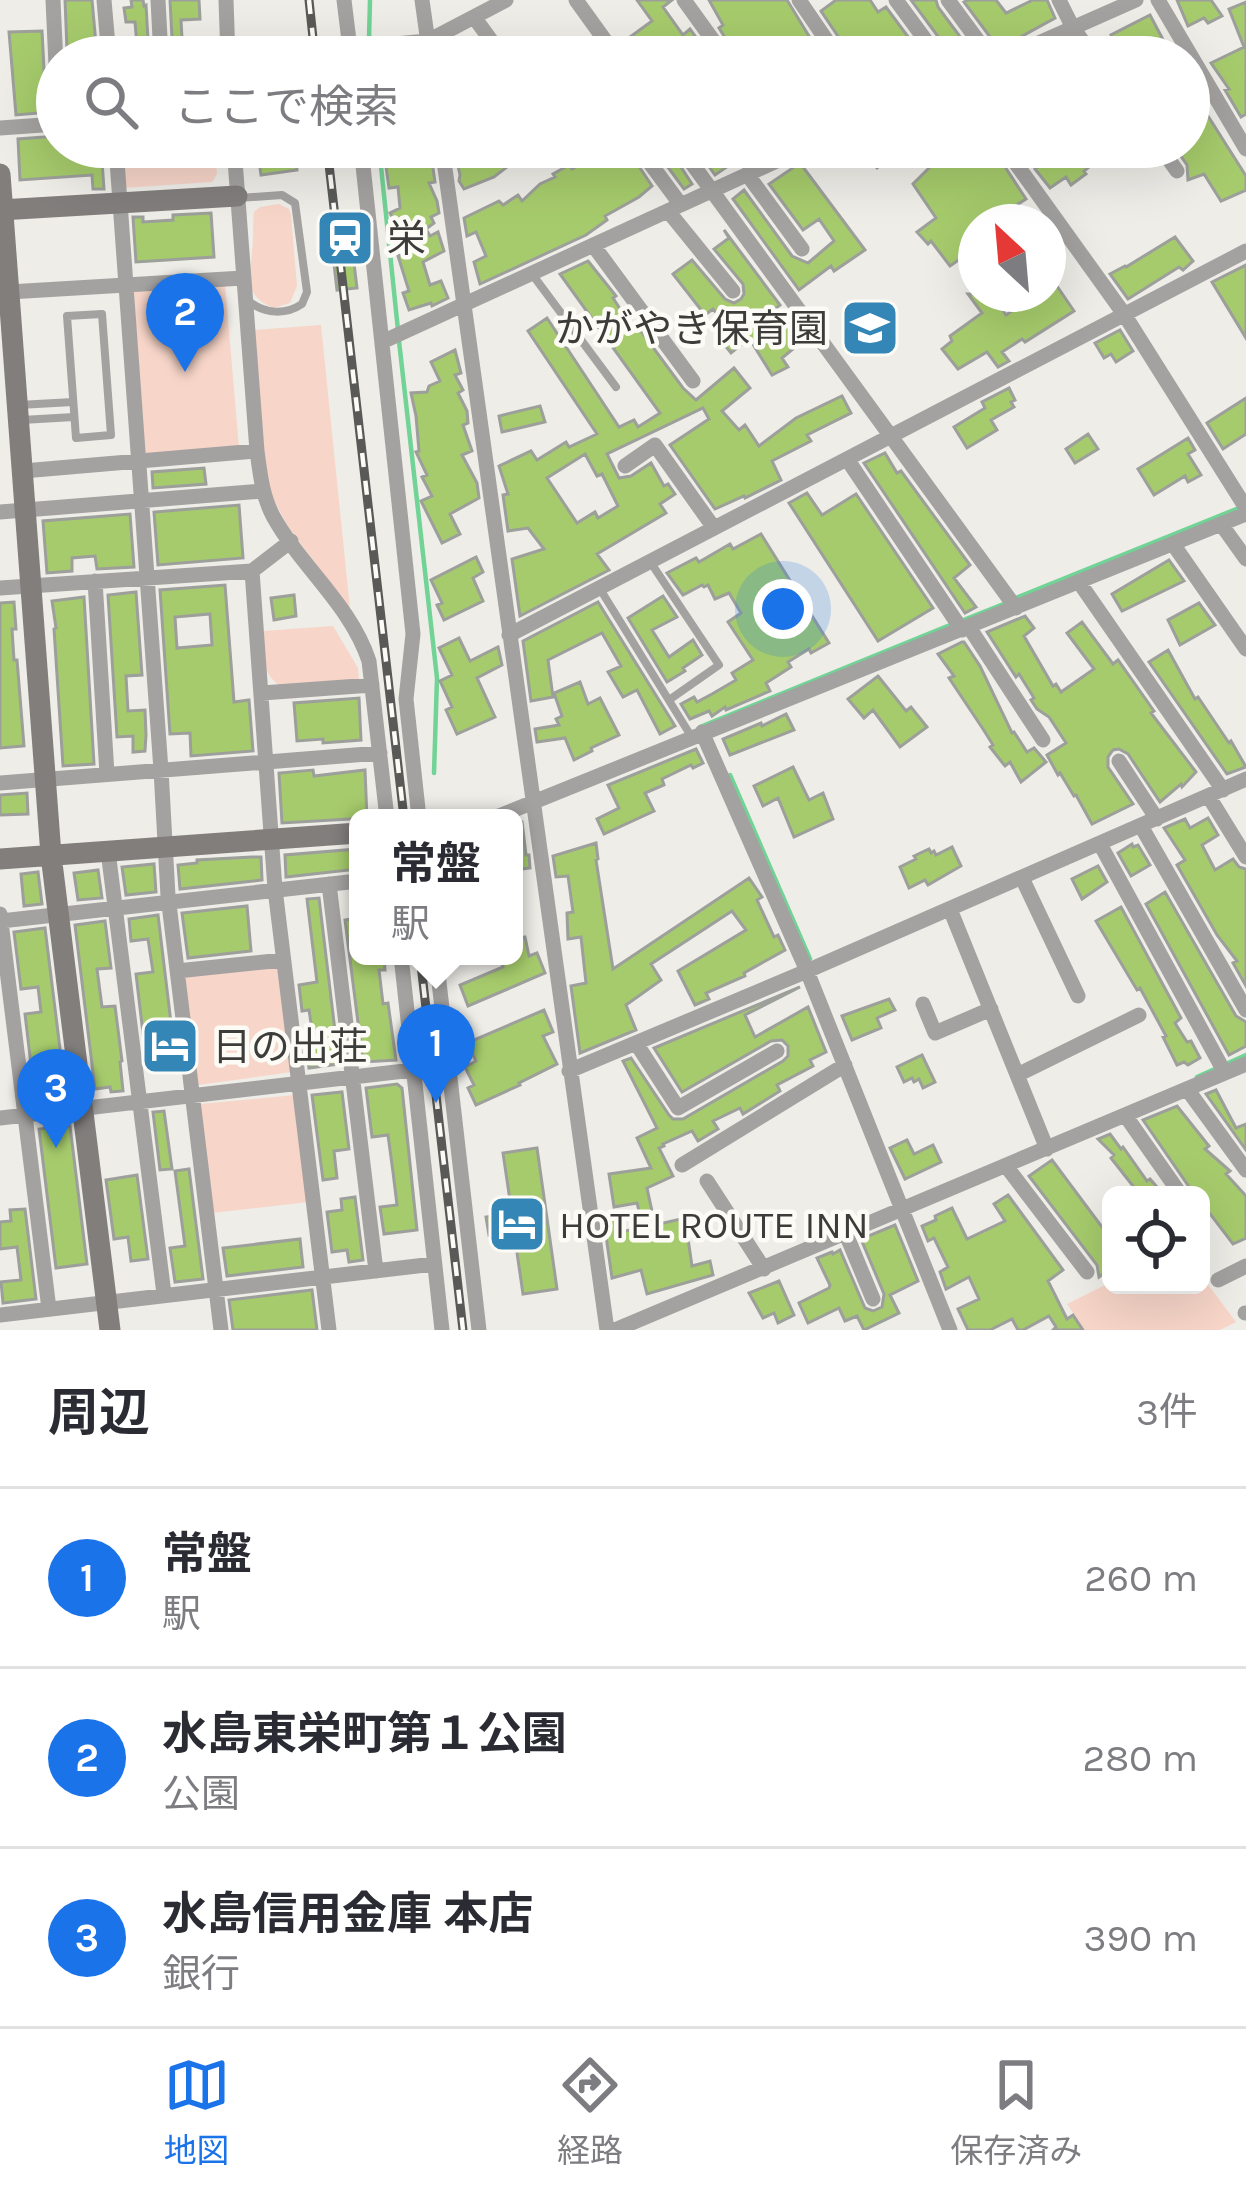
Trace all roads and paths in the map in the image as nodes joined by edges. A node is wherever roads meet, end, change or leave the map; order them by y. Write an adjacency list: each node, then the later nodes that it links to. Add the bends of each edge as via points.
1 (53, 0): 18 (street)
2 (104, 0): 19 (street)
3 (158, 0): 20 (street)
4 (226, 0): 21 (street)
5 (344, 0): 22 (street)
6 (422, 0): 23 (street)
7 (506, 0): 16 (street)
8 (576, 0): 26 (street)
9 (684, 0): 27 (street)
10 (799, 0): 28 (street)
11 (896, 0): 29 (street)
12 (948, 0): 30 (street)
13 (1059, 0): 17 (street)
14 (1136, 0): 17 (street)
15 (1158, 0): 33 (street)
16 (474, 17): 24 (street); 25 (street)
17 (1073, 28): 31 (street); 32 (street)
18 (55, 36)
19 (107, 36)
20 (160, 36)
21 (227, 36)
22 (349, 36)
23 (427, 36)
24 (447, 36)
25 (488, 36)
26 (601, 36)
27 (710, 36)
28 (824, 36)
29 (923, 36)
30 (975, 36)
31 (1055, 36)
32 (1079, 36)
33 (1179, 36)
34 (1210, 88): 37 (street)
35 (36, 125): 36 (street)
36 (0, 128)
37 (1246, 149)
38 (118, 168): 52 (street)
39 (235, 168): 51 (street)
40 (363, 168): 66 (street)
41 (445, 168): 64 (street)
42 (650, 168): 53 (street)
43 (695, 168): 50 (street)
44 (760, 168): 49 (street)
45 (1019, 168): 65 (street)
46 (1175, 168): 47 (street)
47 (1177, 171)
48 (0, 174): 54 (street)
49 (747, 175): 50 (street); 56 (street)
50 (711, 190): 53 (street); 73 (street)
51 (237, 197): 52 (street); 59 (street); 63 (lane, via 282,195 295,203 307,292 288,311 262,310)
52 (120, 202): 54 (street); 60 (street)
53 (674, 208): 55 (street); 61 (street)
54 (1, 210): 62 (street)
55 (593, 244): 58 (street); 68 (street)
56 (802, 249)
57 (1246, 251): 65 (street)
58 (531, 273): 64 (street); 69 (lane)
59 (243, 278): 60 (street); 63 (street)
60 (127, 285): 62 (street); 76 (street)
61 (733, 291)
62 (9, 292): 67 (street)
63 (244, 298): 74 (street)
64 (462, 304): 66 (street); 99 (street)
65 (1124, 314): 73 (street); 81 (street)
66 (382, 342): 117 (street, via 413,634 406,699)
67 (8, 378): 71 (street)
68 (694, 381)
69 (616, 387)
70 (73, 402): 71 (lane); 72 (lane); 72 (lane, via 67,316 102,314 111,435 76,438)
71 (18, 413): 72 (lane); 78 (street)
72 (74, 416)
73 (891, 436): 75 (street); 97 (street)
74 (257, 451): 76 (street); 79 (street)
75 (847, 459): 85 (street); 98 (street)
76 (138, 461): 78 (street); 80 (street)
77 (625, 466): 85 (street, via 655,445)
78 (23, 471): 82 (street)
79 (263, 491): 80 (street); 86 (street)
80 (142, 500): 82 (street); 91 (street)
81 (1245, 508): 84 (street)
82 (26, 510): 83 (street); 94 (street)
83 (0, 512)
84 (1221, 524): 87 (street); 88 (street)
85 (714, 528): 89 (street)
86 (291, 542): 90 (street); 101 (street, via 362,640)
87 (1173, 544): 93 (street); 100 (street)
88 (1246, 560)
89 (650, 562): 96 (street); 103 (lane, via 719,665)
90 (252, 571): 91 (street); 102 (street)
91 (148, 578): 92 (street); 109 (street)
92 (94, 581): 94 (street); 110 (street)
93 (1078, 582): 97 (street); 114 (street)
94 (31, 585): 95 (street); 111 (street)
95 (0, 588)
96 (599, 588): 99 (street); 103 (lane)
97 (1016, 608): 98 (street)
98 (965, 628): 104 (street); 105 (street)
99 (509, 635): 115 (street)
100 (1246, 650)
101 (372, 686): 102 (street); 106 (street)
102 (262, 693): 108 (street)
103 (669, 700): 104 (lane)
104 (696, 734): 115 (street); 141 (street)
105 (1043, 740)
106 (380, 753): 108 (street); 116 (street)
107 (1119, 760): 119 (street)
108 (267, 762): 109 (street); 121 (street)
109 (161, 770): 110 (street); 123 (street)
110 (107, 774): 111 (street)
111 (45, 779): 113 (street); 125 (street)
112 (1246, 779): 114 (street)
113 (0, 783)
114 (1216, 794): 119 (street); 126 (street)
115 (533, 803): 118 (street); 152 (street)
116 (387, 809)
117 (418, 809)
118 (517, 809)
119 (1149, 823): 122 (street); 145 (street)
120 (349, 834): 121 (street)
121 (273, 839): 123 (street); 131 (street)
122 (1100, 844): 128 (street); 153 (street)
123 (165, 847): 124 (street); 132 (street)
124 (108, 851): 125 (street); 133 (street)
125 (51, 855): 127 (street); 135 (street)
126 (1246, 857)
127 (0, 859)
128 (1022, 878): 134 (street); 142 (street)
129 (349, 882): 130 (street)
130 (329, 884): 131 (street); 155 (street)
131 (275, 890): 132 (street); 137 (street)
132 (169, 902): 133 (street); 140 (street)
133 (116, 909): 135 (street); 159 (street)
134 (950, 909): 141 (street); 144 (street)
135 (58, 915): 136 (street); 160 (street)
136 (0, 918): 161 (street)
137 (284, 960): 140 (street); 156 (street)
138 (402, 965): 151 (street)
139 (437, 965): 191 (street)
140 (177, 970): 158 (street)
141 (807, 971): 147 (street); 150 (street)
142 (1078, 996)
143 (922, 1004): 144 (street, via 935,1033)
144 (991, 1010): 154 (street)
145 (1246, 1010)
146 (1139, 1015): 154 (street)
147 (636, 1043): 148 (street, via 678,1108); 152 (street)
148 (777, 1051)
149 (1246, 1064): 153 (street)
150 (844, 1065): 165 (street); 170 (street)
151 (413, 1070): 155 (street); 172 (street)
152 (569, 1071): 185 (street)
153 (1225, 1073): 157 (street)
154 (1017, 1075): 164 (street)
155 (353, 1077): 156 (street); 175 (street)
156 (298, 1083): 158 (street); 177 (street)
157 (1187, 1089): 162 (street); 167 (street)
158 (193, 1096): 159 (street); 179 (street)
159 (139, 1102): 160 (street); 180 (street)
160 (82, 1108): 161 (street); 182 (street)
161 (26, 1115): 163 (street); 183 (street)
162 (1125, 1115): 164 (street); 169 (street)
163 (0, 1118)
164 (1045, 1143): 166 (street)
165 (682, 1165)
166 (1006, 1166): 170 (street); 176 (street)
167 (1246, 1170)
168 (707, 1181): 173 (street)
169 (1174, 1186)
170 (902, 1210): 171 (street); 186 (street)
171 (846, 1234): 173 (street); 181 (street)
172 (434, 1264): 175 (street); 190 (street)
173 (761, 1265): 185 (street)
174 (1246, 1266): 178 (street)
175 (376, 1271): 177 (street)
176 (1088, 1272)
177 (322, 1277): 179 (street); 189 (street)
178 (1218, 1280)
179 (216, 1289): 180 (street); 188 (street)
180 (164, 1294): 182 (street)
181 (874, 1298)
182 (107, 1301): 183 (street); 187 (street)
183 (49, 1309): 184 (street)
184 (0, 1315)
185 (622, 1328)
186 (947, 1329)
187 (110, 1330)
188 (221, 1330)
189 (329, 1330)
190 (442, 1330)
191 (479, 1330)

